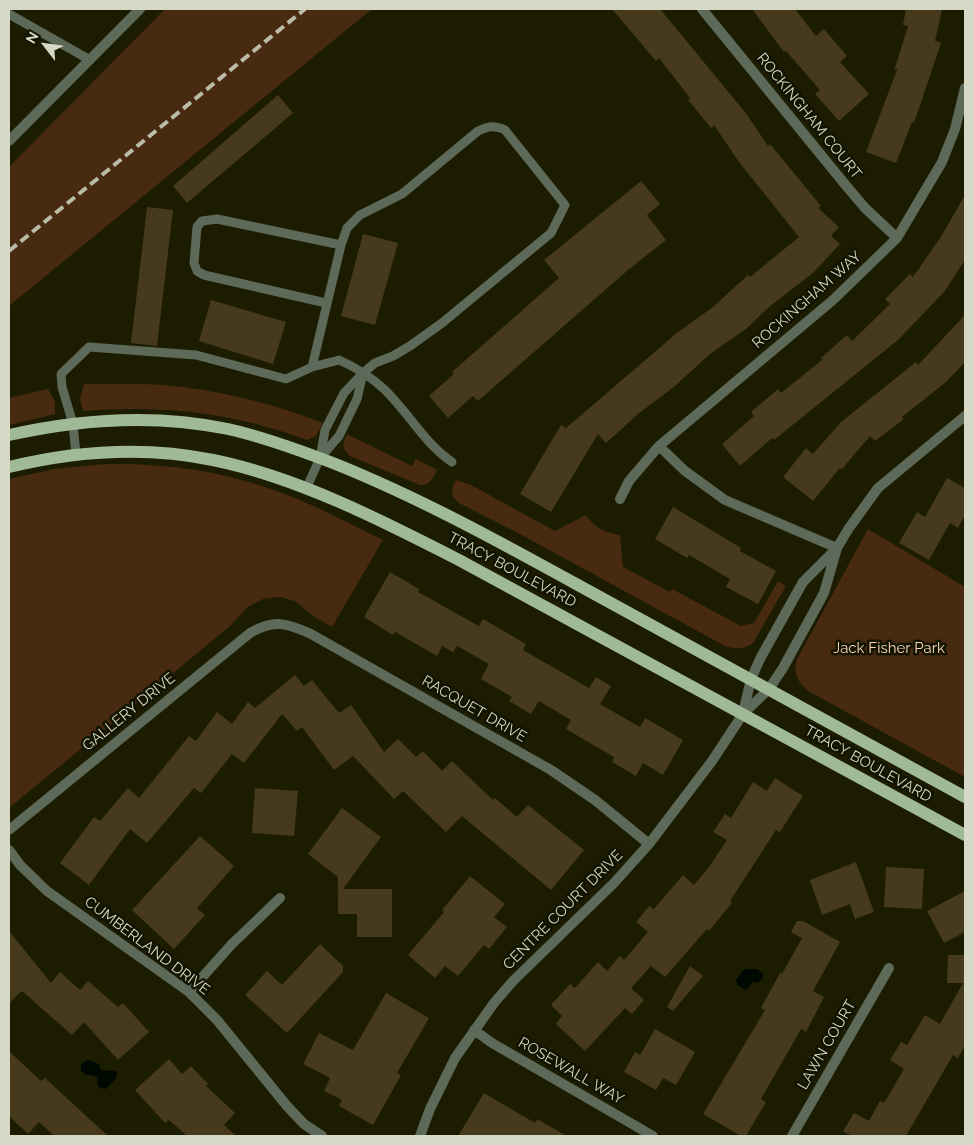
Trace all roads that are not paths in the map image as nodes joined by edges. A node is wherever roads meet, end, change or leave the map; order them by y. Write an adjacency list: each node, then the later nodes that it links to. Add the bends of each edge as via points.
1 (140, 9): 4 (street)
2 (702, 9): 7 (street, ROCKINGHAM COURT, via 865,208)
3 (9, 14): 4 (lane)
4 (90, 60): 6 (street)
5 (965, 88): 7 (street, ROCKINGHAM WAY, via 942,162)
6 (9, 141)
7 (897, 238): 15 (street, ROCKINGHAM WAY, via 833,300)
8 (340, 245): 9 (lane); 9 (lane, via 217,219 202,221 197,227 194,263 197,271); 11 (lane, via 347,228 360,215 402,194 478,131 489,126 505,130 565,205 551,233 544,239 442,323 410,346)
9 (326, 303): 10 (lane)
10 (312, 367): 11 (lane, via 339,360); 13 (lane, via 286,379 196,355 89,347 61,374)
11 (363, 372): 17 (lane, via 357,399 339,436); 17 (lane, via 344,393 325,430); 18 (lane, via 385,391 428,442)
12 (965, 416): 22 (street, CENTRE COURT DRIVE, via 878,488)
13 (73, 424): 14 (main road, TRACY BOULEVARD); 16 (lane); 17 (main road, TRACY BOULEVARD, via 128,420 192,423 252,435)
14 (9, 435)
15 (659, 446): 21 (street, ROCKINGHAM WAY, via 629,480); 22 (street, via 685,471 725,500)
16 (76, 454): 19 (main road, TRACY BOULEVARD); 20 (main road, TRACY BOULEVARD, via 140,452 211,460 247,468)
17 (320, 458): 20 (lane); 24 (main road, TRACY BOULEVARD, via 452,517)
18 (452, 462)
19 (9, 467)
20 (306, 489): 26 (main road, TRACY BOULEVARD, via 409,534)
21 (620, 499)
22 (837, 548): 24 (street, CENTRE COURT DRIVE, via 803,582); 25 (street, CENTRE COURT DRIVE, via 824,593)
23 (272, 623): 28 (street, GALLERY DRIVE, via 250,633); 30 (street, RACQUET DRIVE, via 291,624 311,634 551,770 596,800)
24 (751, 679): 25 (main road, TRACY BOULEVARD); 26 (street, CENTRE COURT DRIVE)
25 (769, 689): 26 (street, CENTRE COURT DRIVE); 27 (main road, TRACY BOULEVARD)
26 (742, 714): 29 (main road, TRACY BOULEVARD); 30 (street, CENTRE COURT DRIVE)
27 (965, 797)
28 (9, 830)
29 (965, 835)
30 (649, 844): 35 (street, CENTRE COURT DRIVE, via 614,883 513,981)
31 (9, 850): 34 (street, CUMBERLAND DRIVE, via 47,891)
32 (280, 898): 34 (street)
33 (889, 968): 39 (street, LAWN COURT)
34 (189, 992): 36 (street, CUMBERLAND DRIVE, via 217,1020 287,1106 304,1124)
35 (474, 1030): 37 (street, CENTRE COURT DRIVE, via 455,1058); 38 (street, ROSEWALL WAY)
36 (322, 1136)
37 (420, 1136)
38 (653, 1136)
39 (792, 1136)

